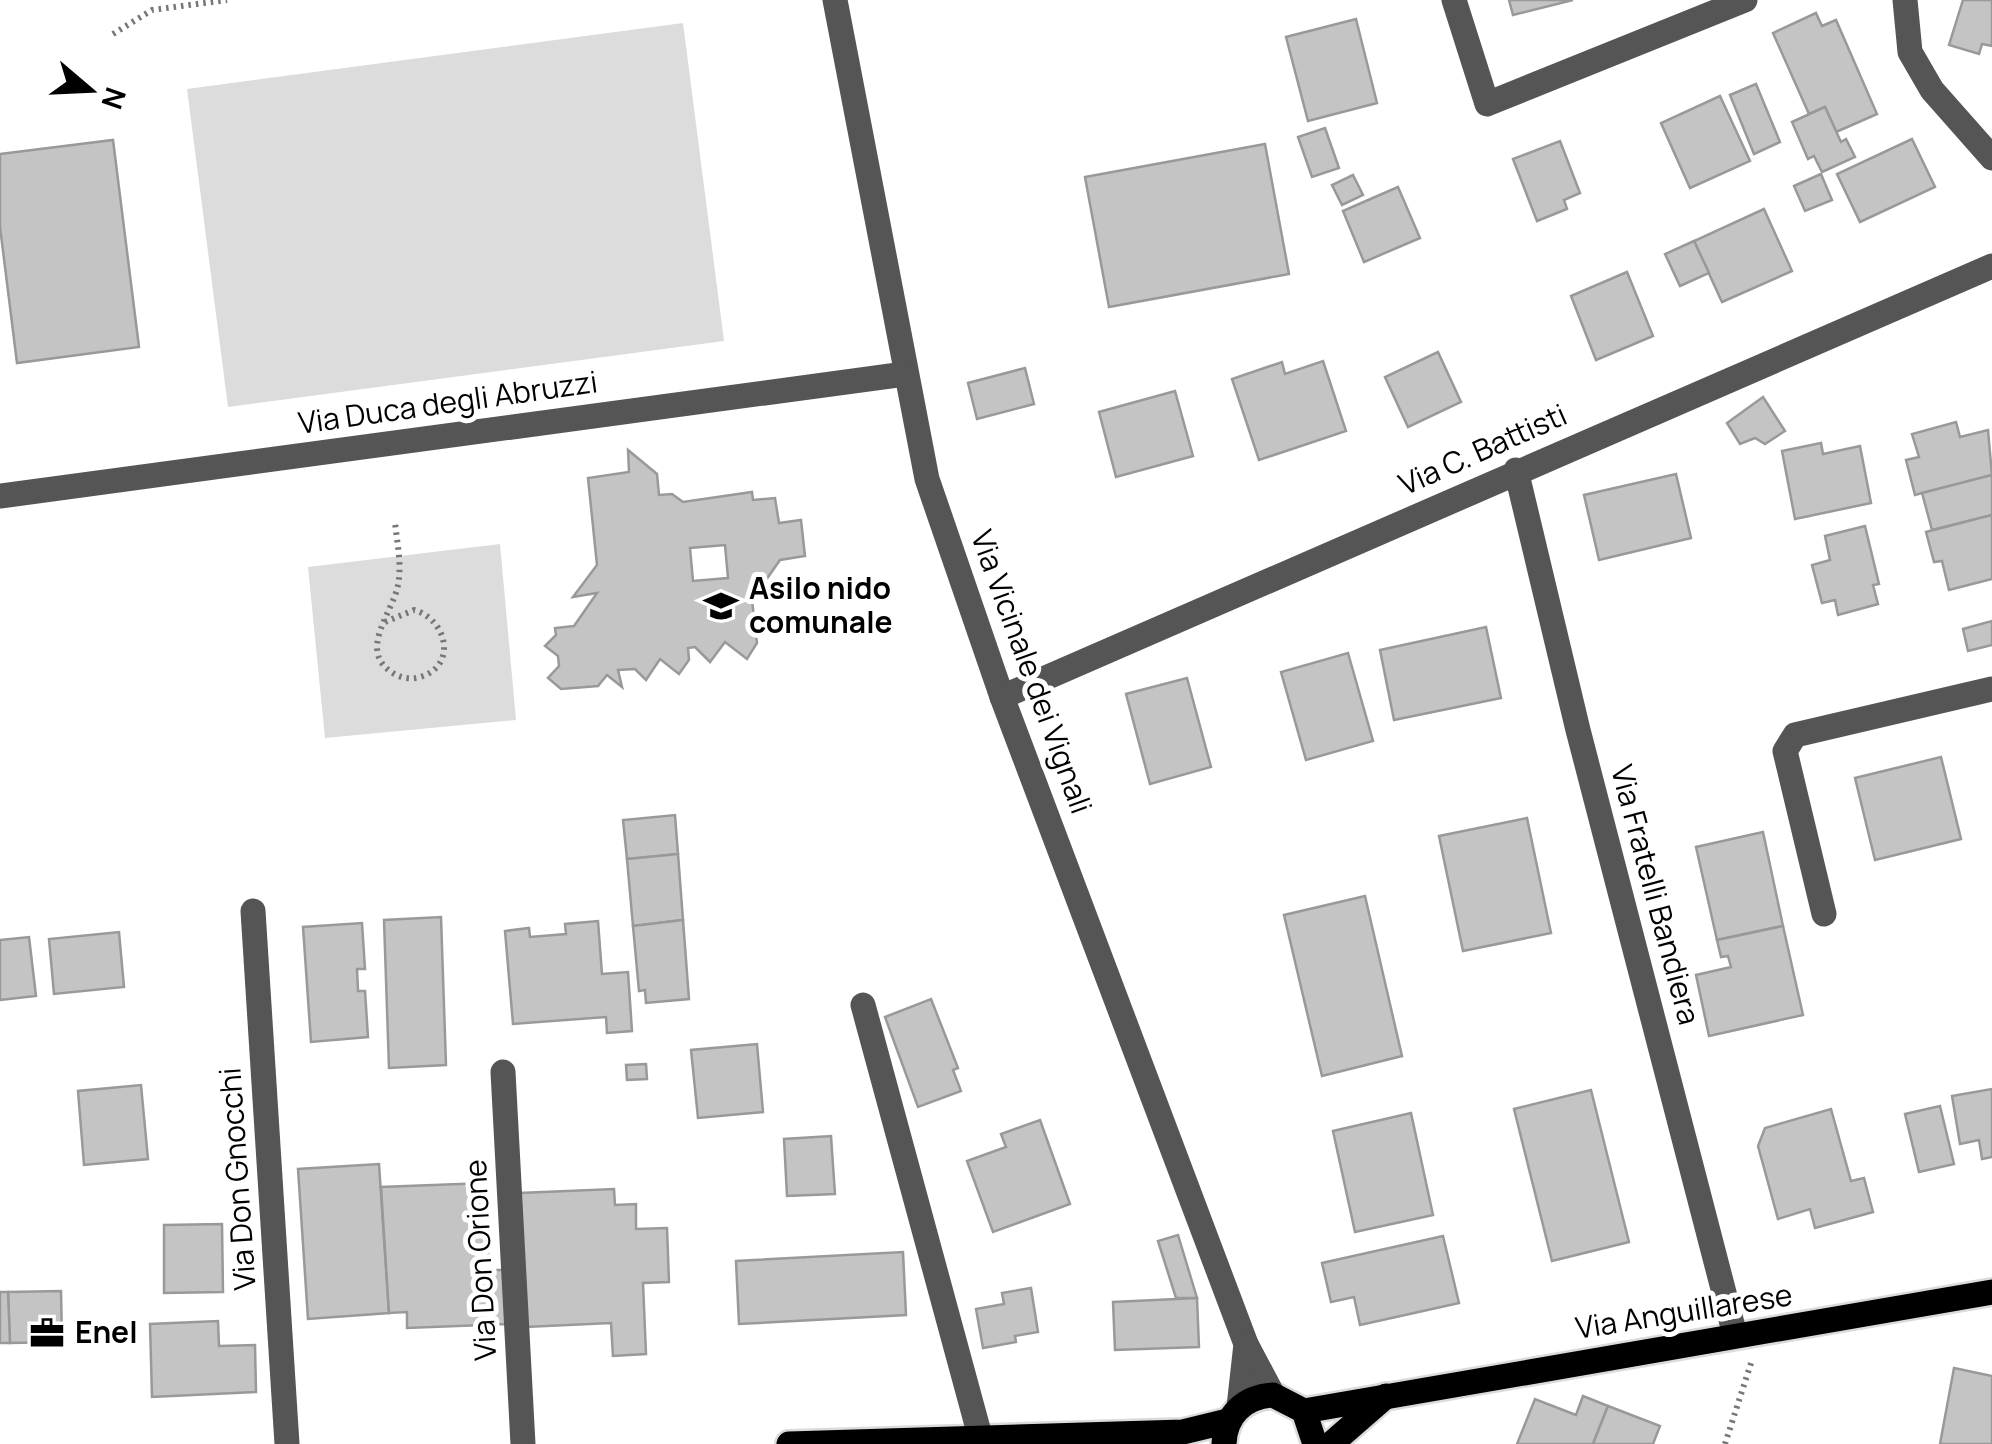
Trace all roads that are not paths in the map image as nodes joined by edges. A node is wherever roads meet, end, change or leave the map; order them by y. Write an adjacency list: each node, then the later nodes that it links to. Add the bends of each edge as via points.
1 (835, 0): 7 (street, Via Vicinale dei Vignali)
2 (1454, 0): 3 (street, via 1482,101 1492,104)
3 (1745, 0)
4 (1905, 0): 5 (street, via 1910,52 1932,90)
5 (1992, 158)
6 (1992, 266): 8 (street, Via C. Battisti)
7 (905, 374): 9 (street, Via Duca degli Abruzzi); 11 (street, Via Vicinale dei Vignali, via 927,479)
8 (1516, 470): 11 (street, Via C. Battisti); 17 (street, Via Fratelli Bandiera)
9 (0, 496)
10 (1992, 690): 13 (street, via 1790,742 1785,752)
11 (1002, 697): 18 (street, Via Vicinale dei Vignali)
12 (254, 911): 25 (street, Via Don Gnocchi)
13 (1824, 914)
14 (863, 1005): 23 (street)
15 (503, 1072): 26 (street, Via Don Orione)
16 (1992, 1292): 17 (main road, Via Anguillarese)
17 (1735, 1335): 20 (main road, Via Anguillarese)
18 (1246, 1344): 19 (street, Via Vicinale dei Vignali); 22 (street, Via Vicinale dei Vignali)
19 (1273, 1395): 21 (main road); 22 (main road)
20 (1386, 1396): 21 (main road, Via Anguillarese); 29 (main road)
21 (1304, 1411): 28 (main road)
22 (1231, 1424): 24 (main road)
23 (980, 1436): 24 (main road); 27 (main road)
24 (1194, 1438)
25 (287, 1444)
26 (523, 1444)
27 (789, 1444)
28 (1315, 1444)
29 (1331, 1444)

